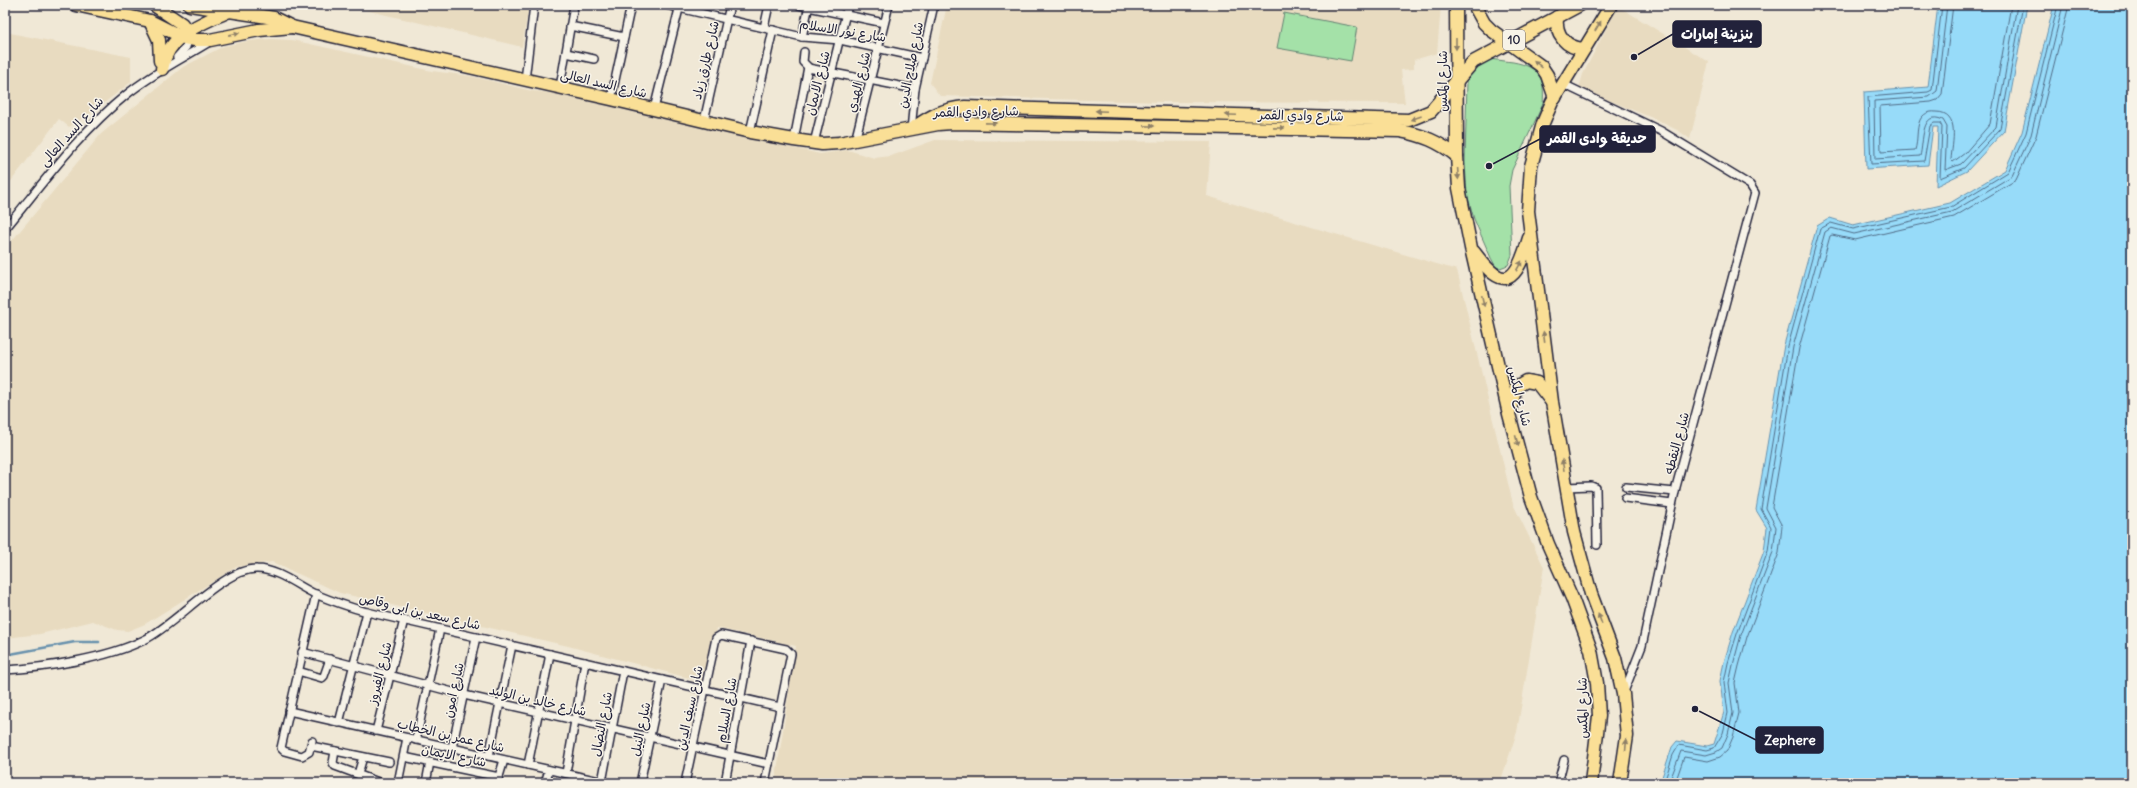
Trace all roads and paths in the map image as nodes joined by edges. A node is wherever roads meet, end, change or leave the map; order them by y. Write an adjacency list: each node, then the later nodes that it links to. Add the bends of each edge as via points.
1 (76, 5): 24 (main road)
2 (154, 5): 30 (main road, via 182,24)
3 (190, 5): 20 (main road)
4 (534, 5): 45 (street)
5 (574, 5): 26 (street)
6 (631, 5): 31 (street)
7 (666, 5): 18 (street, شارع نور الاسلام)
8 (730, 5): 23 (street, شارع طارق زياد)
9 (769, 5): 28 (street)
10 (799, 5): 19 (street)
11 (848, 5): 21 (street, شارع الايمان)
12 (889, 5): 25 (street, شارع الهدي)
13 (934, 5): 40 (street, شارع صلاح الدين)
14 (1456, 5): 47 (main road, شارع المكس, one-way to 47)
15 (1474, 5): 35 (main road, via 1484,23)
16 (1580, 5): 22 (main road, 10)
17 (1611, 5): 37 (main road, one-way to 17)
18 (679, 6): 23 (street, شارع نور الاسلام); 53 (street)
19 (809, 6): 21 (street); 32 (street)
20 (231, 10): 27 (main road, via 274,18); 30 (main road)
21 (846, 14): 25 (street); 34 (street, شارع الايمان)
22 (1557, 17): 35 (main road, 10); 37 (main road, via 1558,32 1564,42 1573,48)
23 (727, 19): 28 (street, شارع نور الاسلام); 54 (street, شارع طارق زياد)
24 (150, 21): 30 (main road); 42 (main road, via 161,47 160,63)
25 (884, 23): 36 (street, شارع الهدي)
26 (570, 26): 31 (street); 39 (street)
27 (292, 27): 33 (main road, one-way to 27); 45 (main road, شارع السد العالى)
28 (764, 28): 29 (street, شارع نور الاسلام)
29 (773, 30): 32 (street, شارع نور الاسلام); 56 (street)
30 (185, 35): 33 (main road, via 203,41); 42 (main road, via 167,50)
31 (624, 37): 52 (street)
32 (802, 37): 34 (street, شارع نور الاسلام)
33 (217, 38): 42 (street, شارع السد العالى)
34 (840, 40): 36 (street, شارع نور الاسلام); 44 (street, شارع الايمان)
35 (1508, 43): 47 (main road, 10, via 1473,62); 51 (main road, one-way to 35, via 1541,66)
36 (879, 48): 40 (street, شارع نور الاسلام); 46 (street, شارع الهدي)
37 (1584, 50): 48 (main road)
38 (804, 52): 43 (street, via 803,62)
39 (566, 53): 41 (street); 49 (street)
40 (922, 58): 50 (street, شارع صلاح الدين)
41 (594, 59)
42 (163, 68): 61 (street, شارع السد العالى, via 126,94 88,130)
43 (808, 68): 44 (street); 57 (street)
44 (832, 73): 46 (street); 59 (street, شارع الايمان)
45 (525, 80): 49 (main road, شارع السد العالى)
46 (871, 80): 50 (street); 58 (street, شارع الهدي)
47 (1456, 84): 55 (main road, شارع وادي القمر, one-way to 55, via 1431,111 1409,120 964,107 949,108 933,114); 60 (main road, شارع المكس)
48 (1563, 84): 51 (main road); 68 (street, شارع النقطه, via 1662,131 1755,190)
49 (560, 87): 52 (main road, شارع السد العالى)
50 (915, 90): 55 (street, شارع صلاح الدين)
51 (1555, 98): 62 (main road, via 1543,122 1531,166 1528,204)
52 (611, 99): 53 (main road, شارع السد العالى)
53 (654, 109): 54 (main road, شارع السد العالى)
54 (704, 121): 56 (main road, شارع السد العالى)
55 (911, 130): 58 (main road, شارع السد العالى); 60 (main road, شارع وادي القمر, one-way to 60, via 964,122 1400,131 1421,135 1440,143)
56 (750, 132): 57 (main road, شارع السد العالى)
57 (794, 140): 59 (main road, شارع السد العالى)
58 (855, 141): 59 (main road, شارع السد العالى)
59 (814, 143)
60 (1457, 156): 63 (main road, شارع المكس, one-way to 63, via 1459,188)
61 (5, 229)
62 (1530, 234): 63 (main road, one-way to 62, via 1493,275 1502,278 1517,271); 64 (main road, one-way to 62)
63 (1471, 248): 65 (main road, شارع المكس, one-way to 65)
64 (1552, 402): 65 (main road, via 1536,383 1526,381 1516,387); 66 (main road, one-way to 64)
65 (1509, 414): 132 (main road, شارع المكس, one-way to 132, via 1548,544 1575,605 1591,650 1599,716)
66 (1566, 487): 71 (street, via 1596,488); 91 (main road, one-way to 66, via 1615,658 1582,563)
67 (1626, 487): 68 (street)
68 (1675, 492): 70 (street, شارع النقطه)
69 (1625, 498): 70 (street)
70 (1672, 504): 91 (street, شارع النقطه, via 1642,646)
71 (1597, 545)
72 (316, 594): 73 (street, شارع سعد بن ابى وقاص); 79 (street); 84 (street, شارع سعد بن ابى وقاص, via 270,572 248,569 228,579 145,640 119,650 79,660)
73 (367, 612): 74 (street, شارع سعد بن ابى وقاص); 83 (street)
74 (404, 620): 75 (street, شارع سعد بن ابى وقاص); 87 (street, شارع الفيروز)
75 (440, 629): 76 (street, شارع سعد بن ابى وقاص); 89 (street)
76 (476, 637): 78 (street, شارع سعد بن ابى وقاص); 92 (street, شارع امون)
77 (751, 641): 90 (street, شارع سيف الدين, via 721,635 716,638); 93 (street, شارع السلام); 95 (street, via 786,649 791,654)
78 (512, 645): 80 (street, شارع سعد بن ابى وقاص); 94 (street)
79 (302, 652): 81 (street, شارع خالد بن الوليد); 85 (street)
80 (550, 654): 82 (street, شارع سعد بن ابى وقاص); 97 (street)
81 (330, 659): 83 (street, شارع خالد بن الوليد); 85 (street, via 322,678)
82 (585, 662): 86 (street, شارع سعد بن ابى وقاص); 98 (street)
83 (353, 665): 87 (street, شارع خالد بن الوليد); 99 (street)
84 (5, 670)
85 (298, 671): 96 (street)
86 (623, 671): 88 (street, شارع سعد بن ابى وقاص); 100 (street, شارع النضال)
87 (390, 675): 89 (street, شارع خالد بن الوليد); 101 (street, شارع الفيروز)
88 (662, 680): 90 (street, شارع سعد بن ابى وقاص); 102 (street, شارع النيل)
89 (428, 685): 92 (street, شارع خالد بن الوليد); 104 (street)
90 (705, 690): 93 (street, شارع سعد بن ابى وقاص); 105 (street, شارع سيف الدين)
91 (1623, 694): 133 (main road, one-way to 91, via 1627,736)
92 (464, 696): 94 (street, شارع خالد بن الوليد); 106 (street, شارع امون)
93 (740, 698): 95 (street, شارع سعد بن ابى وقاص); 108 (street, شارع السلام)
94 (500, 704): 97 (street, شارع خالد بن الوليد); 109 (street)
95 (780, 707): 116 (street)
96 (289, 711): 99 (street, شارع عمر بن الخطاب); 107 (street, via 281,746 284,751 302,756 309,752 312,744)
97 (538, 712): 98 (street, شارع خالد بن الوليد); 117 (street)
98 (575, 720): 100 (street, شارع خالد بن الوليد); 120 (street)
99 (339, 723): 101 (street, شارع عمر بن الخطاب)
100 (612, 729): 102 (street, شارع خالد بن الوليد); 122 (street, شارع النضال)
101 (376, 731): 103 (street, شارع عمر بن الخطاب)
102 (650, 737): 105 (street, شارع خالد بن الوليد); 127 (street, شارع النيل)
103 (407, 738): 104 (street, شارع عمر بن الخطاب); 111 (street)
104 (416, 740): 106 (street, شارع عمر بن الخطاب)
105 (693, 747): 108 (street, شارع خالد بن الوليد); 128 (street, شارع سيف الدين)
106 (452, 748): 109 (street, شارع عمر بن الخطاب)
107 (335, 751): 110 (street); 119 (street, via 335,766)
108 (730, 755): 116 (street, شارع خالد بن الوليد); 129 (street, شارع السلام)
109 (489, 756): 112 (street, شارع عمر بن الخطاب)
110 (363, 757): 114 (street); 119 (street)
111 (404, 757): 115 (street, شارع الايمان); 124 (street)
112 (504, 760): 117 (street, شارع عمر بن الخطاب); 121 (street)
113 (1564, 760): 131 (street)
114 (389, 762)
115 (430, 762): 121 (street, شارع الايمان); 125 (street)
116 (769, 764): 130 (street)
117 (528, 765): 118 (street, شارع عمر بن الخطاب)
118 (549, 770): 120 (street, شارع عمر بن الخطاب); 126 (street)
119 (358, 774): 123 (street)
120 (566, 774): 122 (street, شارع عمر بن الخطاب)
121 (498, 780)
122 (605, 782)
123 (381, 783)
124 (398, 783)
125 (426, 783)
126 (545, 783)
127 (640, 783)
128 (686, 783)
129 (725, 783)
130 (765, 783)
131 (1558, 783)
132 (1591, 783)
133 (1620, 783)

